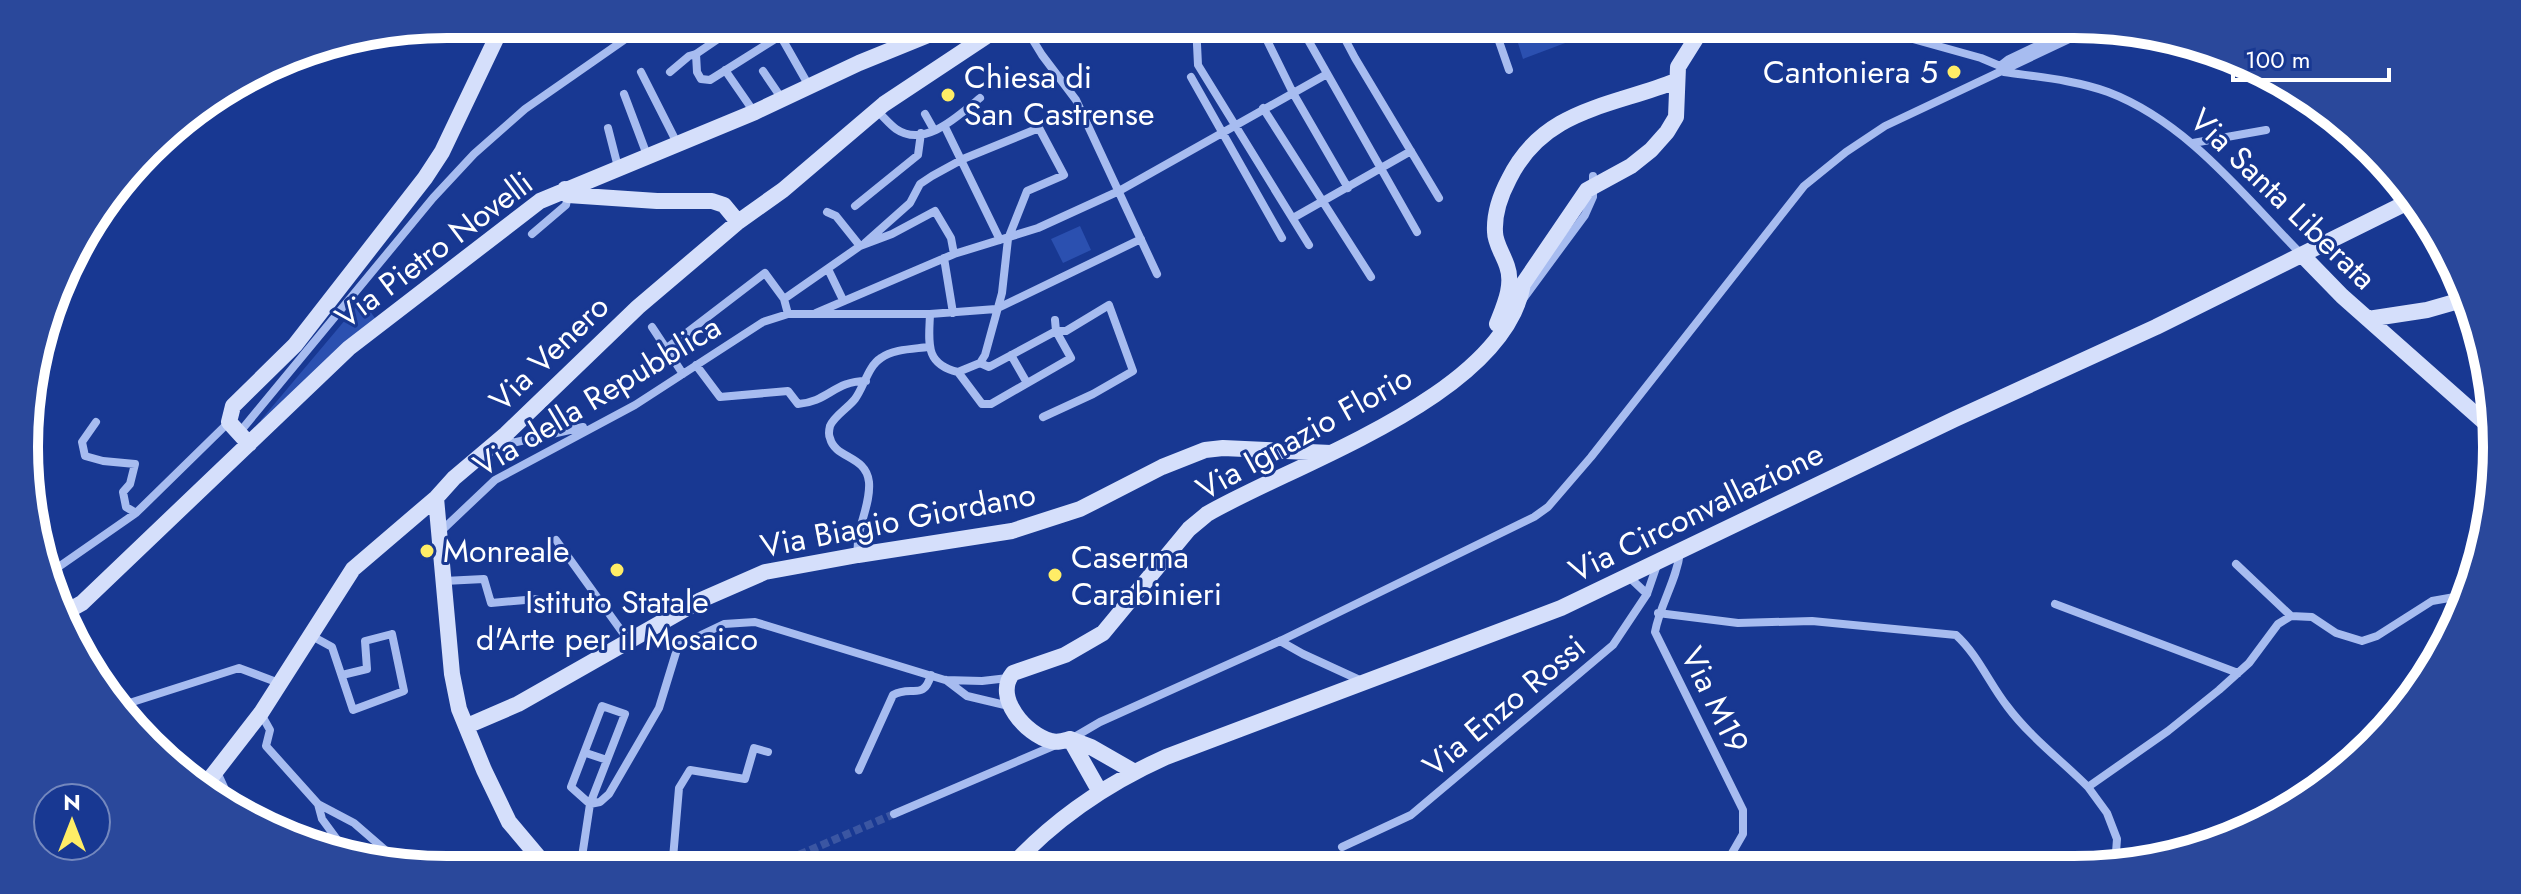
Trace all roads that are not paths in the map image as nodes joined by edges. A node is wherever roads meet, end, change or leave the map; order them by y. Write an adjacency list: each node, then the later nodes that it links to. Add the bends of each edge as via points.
1 (496, 38): 106 (street, via 425,178 295,345 233,406)
2 (627, 38): 106 (street, via 525,109 474,154)
3 (719, 38): 18 (street)
4 (775, 38): 20 (street)
5 (782, 38): 28 (street)
6 (922, 38): 28 (street, Via Pietro Novelli)
7 (974, 38): 34 (street, Via Venero)
8 (1032, 38): 55 (street, via 1076,100)
9 (1197, 38): 37 (street, via 1198,65)
10 (1266, 38): 29 (street)
11 (1307, 38): 25 (street)
12 (1344, 38): 46 (street)
13 (1498, 38): 21 (street)
14 (1696, 38): 27 (street, via 1678,67)
15 (1909, 38): 19 (street, Via Santa Liberata)
16 (2053, 38): 19 (street, via 2009,59)
17 (2071, 38): 19 (street)
18 (696, 54): 20 (street, via 701,79 710,80); 24 (street)
19 (2002, 69): 45 (street, Via Santa Liberata, via 2108,92); 131 (street, via 1885,126 1804,186 1548,507)
20 (725, 70): 35 (street)
21 (1509, 70)
22 (763, 71): 32 (street)
23 (641, 72): 44 (street)
24 (670, 72)
25 (1327, 74): 29 (street); 50 (street)
26 (1191, 77): 43 (street)
27 (1676, 81): 72 (street, Via Ignazio Florio, via 1559,124 1522,154 1495,219); 73 (street, Via Ignazio Florio, via 1676,117 1667,132 1631,166 1587,190)
28 (809, 86): 32 (street, Via Pietro Novelli)
29 (1293, 93): 33 (street); 54 (street)
30 (624, 94): 47 (street)
31 (980, 98): 38 (street)
32 (782, 99): 35 (street, Via Pietro Novelli)
33 (1263, 108): 37 (street); 58 (street)
34 (877, 111): 42 (street, via 897,130); 63 (street, Via Venero)
35 (755, 112): 44 (street, Via Pietro Novelli)
36 (925, 114): 40 (street)
37 (1234, 126): 43 (street); 62 (street)
38 (945, 127): 40 (street); 48 (street)
39 (608, 128): 49 (street)
40 (934, 130): 42 (street)
41 (2266, 130): 45 (street)
42 (921, 133): 60 (street, via 918,155)
43 (1221, 134): 55 (street); 66 (street)
44 (677, 143): 47 (street, Via Pietro Novelli)
45 (2193, 143): 74 (street, Via Santa Liberata)
46 (1411, 151): 50 (street); 57 (street)
47 (647, 155): 49 (street, Via Pietro Novelli)
48 (963, 159): 51 (street, via 1039,128); 67 (street); 69 (street, via 920,184 910,203)
49 (618, 167): 56 (street, Via Pietro Novelli)
50 (1381, 168): 54 (street); 64 (street)
51 (1064, 175): 53 (street); 67 (street, via 1027,191)
52 (1593, 176): 81 (street, via 1593,197 1585,215)
53 (1069, 184)
54 (1348, 188): 58 (street)
55 (1119, 191): 67 (street); 68 (street)
56 (566, 192): 63 (street, via 712,201 724,205); 65 (street, via 566,205); 106 (street, Via Pietro Novelli, via 540,201)
57 (1439, 198)
58 (1324, 201): 62 (street); 78 (street)
59 (2403, 205): 74 (street, Via Circonvallazione)
60 (855, 206)
61 (827, 212): 69 (street)
62 (1293, 218): 70 (street)
63 (738, 222): 107 (street, Via Venero, via 638,307)
64 (1417, 232)
65 (532, 234)
66 (1282, 238)
67 (1004, 239): 71 (street); 83 (street, via 1002,293)
68 (1141, 239): 77 (street); 83 (street)
69 (863, 244): 71 (street, via 935,211); 76 (street)
70 (1309, 245)
71 (954, 254): 75 (street)
72 (1502, 254): 73 (street, via 1517,261); 94 (street, Via Ignazio Florio, via 1510,279)
73 (1544, 254): 81 (street, Via Ignazio Florio, via 1523,284)
74 (2303, 256): 88 (street, Via Santa Liberata); 115 (street, Via Circonvallazione)
75 (944, 258): 80 (street); 84 (street)
76 (828, 269): 79 (street); 80 (street)
77 (1157, 274)
78 (1371, 277)
79 (784, 299): 85 (street); 93 (street, via 765,273)
80 (843, 300): 87 (street)
81 (1520, 302): 94 (street, Via Ignazio Florio)
82 (2456, 302): 88 (street)
83 (996, 309): 84 (street); 96 (street)
84 (953, 313): 86 (street)
85 (788, 314): 87 (street); 97 (street, Via della Repubblica, via 763,322)
86 (930, 314): 87 (street); 92 (street)
87 (811, 315)
88 (2368, 319): 103 (street, Via Santa Liberata)
89 (1055, 320): 91 (street)
90 (652, 327): 93 (street)
91 (1056, 331): 95 (street); 101 (street, via 1071,358); 102 (street, via 1066,331 1109,305 1133,371)
92 (928, 347): 98 (street, via 943,367); 100 (street, via 884,355)
93 (667, 348): 99 (street)
94 (1487, 350): 109 (street, Via Ignazio Florio, via 1414,409)
95 (1011, 355): 96 (street, via 989,367); 101 (street)
96 (980, 363): 98 (street)
97 (696, 365): 99 (street, Via della Repubblica); 100 (street, via 720,397 788,391 798,404 815,403 838,386)
98 (958, 372): 101 (street, via 982,404)
99 (683, 374): 105 (street, Via della Repubblica)
100 (866, 381): 116 (street, via 829,430 834,448 857,461 869,481)
101 (1027, 383)
102 (1043, 417)
103 (2482, 420)
104 (96, 422): 112 (street, via 82,442 85,456 135,464 123,492 126,507)
105 (594, 425): 107 (street, via 512,443); 113 (street, Via della Repubblica, via 495,480)
106 (239, 433): 112 (street); 126 (street, Via Pietro Novelli)
107 (506, 434): 111 (street, Via Venero)
108 (1274, 449): 109 (street, Via Biagio Giordano); 110 (street); 116 (street, Via Biagio Giordano, via 1205,450 1049,520 1012,531)
109 (1333, 453): 110 (street, Via Ignazio Florio)
110 (1291, 472): 135 (street, Via Ignazio Florio, via 1227,503 1189,529 1091,642)
111 (436, 498): 113 (street); 129 (street, Via Venero, via 353,569)
112 (136, 513): 119 (street)
113 (439, 533): 121 (street)
114 (556, 540): 130 (street)
115 (1680, 551): 117 (street, Via Circonvallazione); 127 (street, Via M19)
116 (858, 555): 130 (street, Via Biagio Giordano, via 765,572)
117 (1658, 562): 120 (street, Via Circonvallazione); 122 (street, Via Enzo Rossi)
118 (2236, 564): 128 (street)
119 (57, 568)
120 (1628, 576): 122 (street); 137 (street, Via Circonvallazione, via 1561,608)
121 (443, 581): 124 (street, via 484,579 491,603); 142 (street, via 453,684)
122 (1647, 594): 158 (street, Via Enzo Rossi, via 1613,645 1465,771 1411,815)
123 (2454, 597): 128 (street, via 2432,601 2362,641 2336,633 2312,617)
124 (537, 599)
125 (2055, 604): 132 (street)
126 (71, 609)
127 (1658, 613): 151 (street, via 1738,623 1812,621 1956,635 2025,728); 165 (street, Via M19, via 1655,632 1743,810 1743,834)
128 (2291, 616): 132 (street, via 2278,624)
129 (309, 635): 133 (street, via 332,647 353,710 404,691 392,634 365,641 367,669); 138 (street, Via Venero)
130 (628, 640): 142 (street, Via Biagio Giordano, via 518,704)
131 (1280, 641): 137 (street); 143 (street)
132 (2238, 673): 151 (street)
133 (342, 675)
134 (931, 675): 136 (street); 147 (street, via 921,692 893,695); 155 (street, via 755,622 724,624 678,646 659,708 609,794)
135 (1009, 678): 136 (street); 140 (street)
136 (945, 680): 140 (street, via 967,696)
137 (1365, 682): 148 (street, Via Circonvallazione)
138 (279, 683): 139 (street, via 239,668); 141 (street, Via Venero)
139 (129, 703)
140 (1012, 707): 143 (street, via 1040,737)
141 (261, 713): 149 (street, Via Venero); 154 (street, via 270,730 266,746)
142 (467, 726): 161 (street, via 500,806)
143 (1070, 739): 148 (street); 153 (street); 156 (street)
144 (768, 752): 163 (street, via 754,748 745,779 690,770 679,788)
145 (586, 753): 146 (street); 146 (street, via 602,706 625,714); 155 (street, via 571,787)
146 (607, 760): 155 (street)
147 (859, 770)
148 (1133, 771): 153 (street, Via Circonvallazione)
149 (217, 772): 150 (street, Via Venero); 152 (street)
150 (210, 780)
151 (2088, 787): 160 (street, via 2107,813 2117,839)
152 (226, 790)
153 (1100, 792): 164 (street, Via Circonvallazione)
154 (318, 804): 157 (street); 159 (street, via 354,823)
155 (590, 804): 162 (street)
156 (894, 814)
157 (338, 841)
158 (1342, 847)
159 (387, 852)
160 (2116, 854)
161 (532, 856)
162 (582, 856)
163 (673, 856)
164 (1022, 856)
165 (1730, 856)

